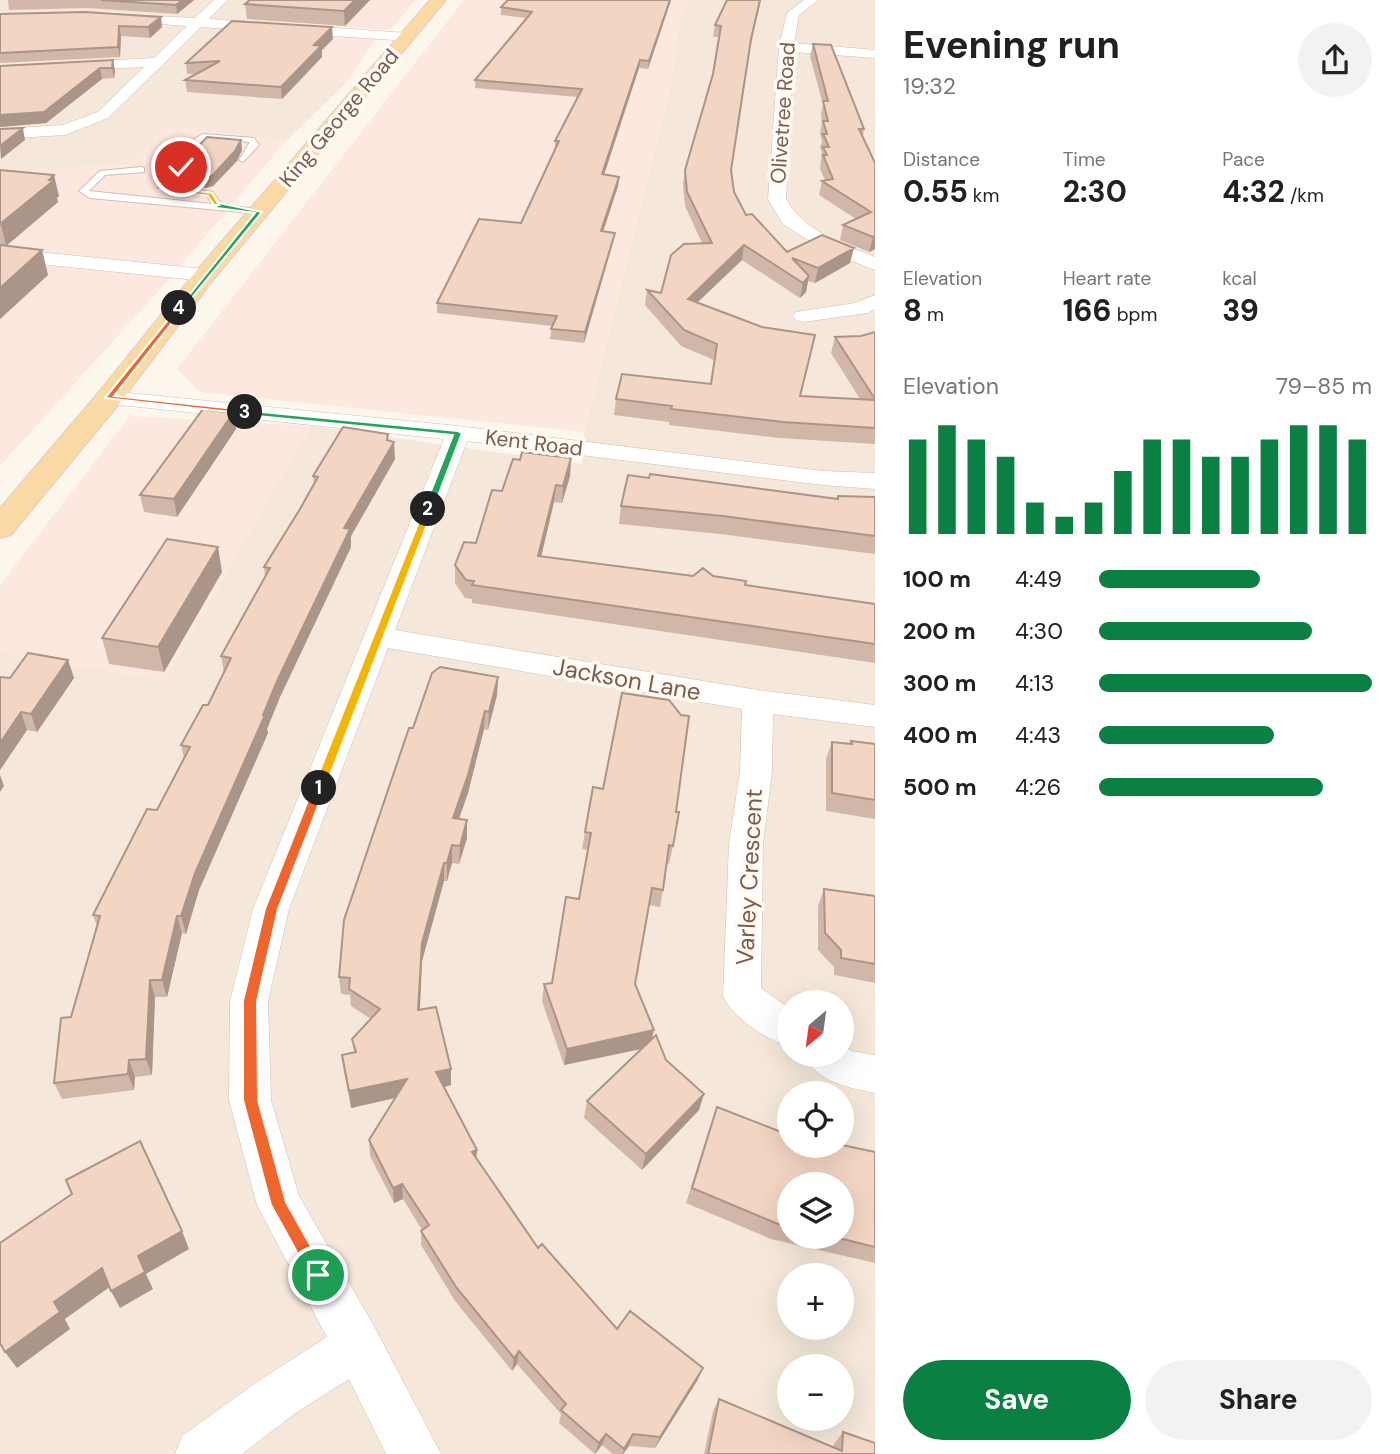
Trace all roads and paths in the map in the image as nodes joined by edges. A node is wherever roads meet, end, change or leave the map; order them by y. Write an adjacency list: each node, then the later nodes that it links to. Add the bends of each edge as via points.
1 (221, 0): 5 (street)
2 (438, 0): 6 (main road, King George Road)
3 (812, 0): 7 (street, Olivetree Road, via 793,13)
4 (112, 17): 5 (street)
5 (200, 22): 6 (street); 9 (street)
6 (408, 37): 15 (main road, King George Road)
7 (786, 47): 8 (street); 17 (street, Olivetree Road, via 777,199 789,220 831,246)
8 (875, 54)
9 (157, 62): 10 (street); 11 (street, via 103,115 65,130)
10 (0, 70)
11 (0, 134)
12 (243, 160): 14 (lane, via 254,140 206,136 179,161 181,167 162,188 210,194)
13 (141, 170): 14 (lane, via 103,173 83,191)
14 (219, 207): 15 (lane)
15 (259, 212): 18 (main road, King George Road)
16 (0, 254): 18 (street)
17 (875, 264)
18 (205, 275): 21 (main road, King George Road)
19 (875, 301): 20 (street, via 860,309)
20 (803, 316)
21 (109, 398): 22 (street, Kent Road); 24 (main road, King George Road)
22 (458, 433): 23 (street, Kent Road); 25 (street)
23 (875, 481)
24 (0, 528)
25 (379, 637): 26 (street, Jackson Lane); 31 (street, via 271,909 250,1001 250,1100 279,1205)
26 (758, 701): 27 (street, Jackson Lane); 28 (street, Varley Crescent, via 756,771 746,844 742,996)
27 (875, 716)
28 (777, 1021)
29 (847, 1068): 30 (street)
30 (875, 1074)
31 (358, 1345): 32 (street); 33 (street)
32 (200, 1454)
33 (416, 1454)

